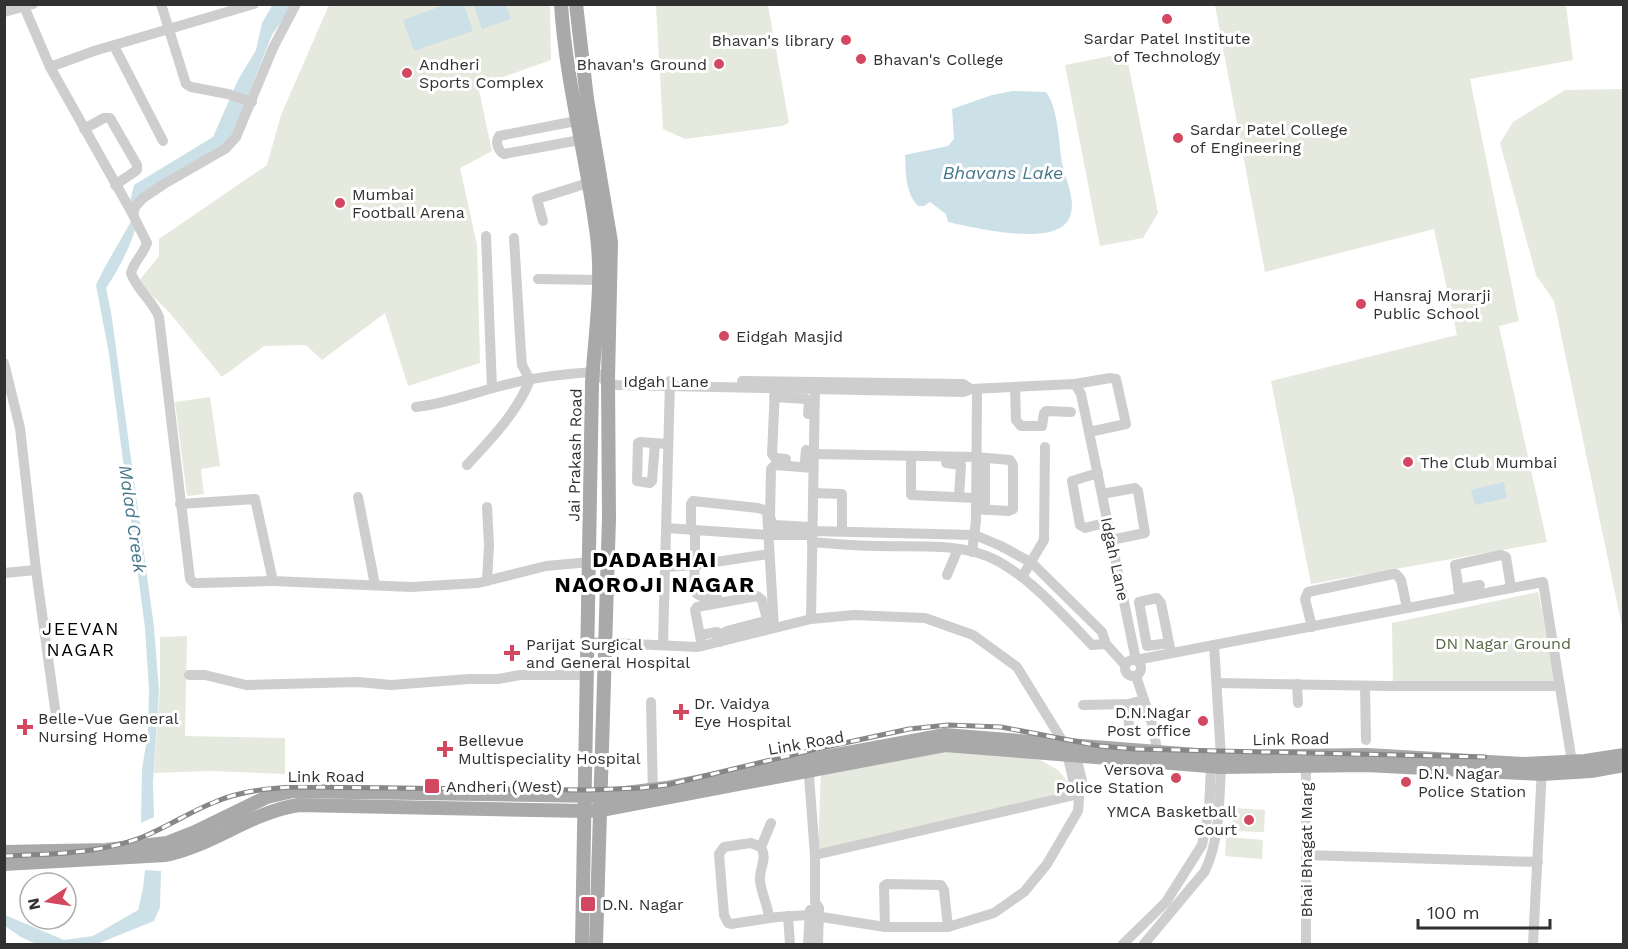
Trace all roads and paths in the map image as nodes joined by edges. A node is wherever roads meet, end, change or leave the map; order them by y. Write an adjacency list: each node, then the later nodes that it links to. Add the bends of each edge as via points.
1 (161, 4): 8 (street)
2 (254, 4): 8 (street)
3 (296, 4): 11 (street)
4 (561, 4): 12 (main road, Jai Prakash Road)
5 (576, 4): 29 (main road, Jai Prakash Road, via 611,242)
6 (27, 5): 7 (street); 10 (street)
7 (4, 12)
8 (169, 30): 9 (street); 11 (street, via 186,84)
9 (114, 45): 10 (street); 15 (street)
10 (50, 67): 14 (street)
11 (248, 103): 20 (street, via 236,137 225,148 143,198)
12 (576, 121): 13 (street); 16 (main road, Jai Prakash Road)
13 (557, 125): 17 (street); 17 (street, via 499,136 497,141 504,154)
14 (84, 129): 19 (street); 19 (street, via 108,117 137,165 137,170)
15 (163, 141)
16 (580, 141): 17 (street); 18 (main road, Jai Prakash Road)
17 (561, 144)
18 (588, 183): 21 (street, via 537,199); 25 (main road, Jai Prakash Road, via 597,236)
19 (115, 185): 20 (street)
20 (131, 211): 54 (street, via 147,243 131,273 159,317)
21 (543, 221)
22 (486, 236): 34 (street)
23 (514, 238): 28 (street, via 522,365)
24 (538, 279): 25 (street)
25 (598, 280): 27 (main road, Jai Prakash Road)
26 (4, 363): 76 (street, via 20,428)
27 (593, 372): 28 (street); 29 (street); 72 (main road, Jai Prakash Road)
28 (530, 380): 34 (street); 48 (street, via 495,436)
29 (610, 383): 30 (street, Idgah Lane); 93 (main road, Jai Prakash Road)
30 (670, 383): 35 (street, Idgah Lane); 43 (street)
31 (1075, 384): 33 (street, Idgah Lane); 41 (street, Idgah Lane); 41 (street, via 1116,379 1126,424)
32 (815, 386): 35 (street, Idgah Lane); 36 (street, Idgah Lane, via 925,388 963,384); 37 (street, Idgah Lane); 46 (street)
33 (1015, 387): 36 (street, Idgah Lane); 39 (street, via 1016,420 1021,426 1040,427 1046,411)
34 (492, 388): 38 (street)
35 (770, 389): 37 (street, Idgah Lane); 46 (street, via 772,454 776,458)
36 (974, 389): 45 (street)
37 (800, 394): 40 (street, via 808,402)
38 (416, 407)
39 (1071, 412)
40 (808, 414)
41 (1089, 432): 49 (street, Idgah Lane)
42 (655, 443): 43 (street)
43 (668, 444): 59 (street)
44 (1046, 447): 73 (street, via 1044,540)
45 (981, 457): 47 (street); 55 (street); 55 (street, via 1012,462 1014,506 1008,511)
46 (810, 459): 47 (street); 50 (street); 63 (street, via 771,469 770,517 773,525)
47 (910, 460): 53 (street, via 960,464); 53 (street, via 910,495)
48 (467, 465)
49 (1098, 473): 51 (street, Idgah Lane); 58 (street, via 1072,481 1080,525 1085,528)
50 (813, 493): 61 (street, via 842,494); 63 (street)
51 (1105, 494): 57 (street); 58 (street, Idgah Lane); 66 (street, via 1135,488 1138,492 1145,533)
52 (358, 497): 82 (street)
53 (959, 497): 55 (street)
54 (180, 504): 80 (street, via 255,499); 80 (street, via 190,579 194,583)
55 (979, 505): 65 (street)
56 (487, 507): 81 (street)
57 (1111, 507)
58 (1111, 522): 66 (street, Idgah Lane)
59 (666, 528): 60 (street); 75 (street)
60 (693, 531): 64 (street); 64 (street, via 691,504 697,500 763,509 768,515); 74 (street)
61 (846, 531): 62 (street); 63 (street); 67 (street)
62 (880, 531): 65 (street); 68 (street)
63 (812, 534): 64 (street); 67 (street); 88 (street)
64 (769, 535): 71 (street)
65 (975, 535): 70 (street); 73 (street)
66 (1114, 539): 98 (street, Idgah Lane)
67 (849, 544): 68 (street)
68 (880, 546): 69 (street)
69 (958, 549): 70 (street); 78 (street)
70 (972, 552): 79 (street)
71 (769, 554): 74 (street); 85 (street)
72 (590, 562): 81 (street, via 546,566); 92 (main road, Jai Prakash Road)
73 (1032, 563): 79 (street); 95 (street, via 1102,632)
74 (695, 565): 75 (street); 85 (street, via 694,584 700,597)
75 (665, 567): 94 (street)
76 (36, 570): 77 (street); 112 (street)
77 (4, 573)
78 (947, 575)
79 (1022, 578): 95 (street, via 1092,645)
80 (273, 581): 82 (street)
81 (487, 581): 82 (street, via 411,587)
82 (375, 585)
83 (1480, 585): 86 (street)
84 (1512, 588): 86 (street); 86 (street, via 1506,557 1501,555 1455,565); 106 (street, via 1543,582)
85 (771, 590): 90 (street)
86 (1463, 593): 87 (street)
87 (1407, 608): 89 (street); 89 (street, via 1401,580 1393,574 1308,592 1305,599)
88 (811, 619): 90 (street); 115 (street, via 854,615 926,618 973,635 1017,667)
89 (1312, 627): 96 (street)
90 (769, 628): 91 (street, via 749,629); 91 (street, via 762,600 757,596 697,607)
91 (711, 640): 94 (street)
92 (588, 642): 93 (street); 101 (main road, Jai Prakash Road)
93 (605, 642): 94 (street); 126 (main road, Jai Prakash Road)
94 (663, 644)
95 (1106, 645): 99 (street)
96 (1214, 645): 97 (street); 103 (street)
97 (1170, 648): 97 (street, via 1161,601 1157,598 1139,602 1147,646); 98 (street)
98 (1136, 660): 99 (street); 102 (street, via 1141,666)
99 (1125, 665): 102 (street, via 1126,673)
100 (189, 675): 101 (street, via 205,675 246,686 358,682 391,685 520,675)
101 (588, 675): 125 (main road, Jai Prakash Road)
102 (1136, 676): 107 (street)
103 (1217, 682): 104 (street); 120 (street)
104 (1297, 684): 105 (street); 109 (street)
105 (1365, 686): 106 (street); 114 (street)
106 (1560, 686): 119 (street)
107 (1144, 700): 110 (street); 116 (street)
108 (651, 702): 124 (street)
109 (1298, 703)
110 (1128, 704): 111 (street); 113 (street)
111 (1083, 705)
112 (56, 716)
113 (1129, 727)
114 (1366, 740)
115 (1070, 750): 116 (main road, Link Road); 121 (main road, Link Road, via 945,735); 123 (street, via 1082,781)
116 (1158, 758): 120 (main road, Link Road)
117 (1307, 761): 120 (main road, Link Road); 122 (main road, Link Road); 132 (street, Bhai Bhagat Marg)
118 (1617, 761): 119 (main road); 122 (main road, via 1591,771)
119 (1572, 762): 122 (main road)
120 (1218, 763): 145 (street, via 1202,845 1166,902); 146 (street, via 1218,817 1211,858 1205,871)
121 (808, 765): 124 (main road, Link Road); 131 (street)
122 (1542, 769): 133 (street)
123 (1079, 790): 131 (street, via 861,850); 139 (street, via 1078,811 1047,864 1024,892 994,914)
124 (653, 795): 126 (main road, Link Road)
125 (585, 796): 126 (main road, Link Road); 127 (main road, Jai Prakash Road); 130 (main road, Link Road, via 294,791 267,796 167,843 106,850)
126 (601, 803): 127 (main road, Link Road); 141 (main road, Jai Prakash Road)
127 (585, 811): 134 (main road, Link Road, via 299,805 260,814 190,849 166,855); 140 (main road, Jai Prakash Road)
128 (771, 823): 129 (street)
129 (761, 847): 137 (street, via 765,856 760,883); 137 (street, via 751,843 724,847 719,852 724,915 731,924)
130 (4, 852)
131 (815, 855): 136 (street, via 815,902 819,908)
132 (1306, 855): 133 (street); 147 (street, Bhai Bhagat Marg)
133 (1538, 862): 148 (street)
134 (4, 864)
135 (788, 916): 136 (street); 137 (street); 142 (street)
136 (814, 916): 138 (street); 143 (street); 144 (street)
137 (769, 918)
138 (885, 927): 139 (street); 139 (street, via 887,884 941,885)
139 (948, 927)
140 (582, 945)
141 (596, 945)
142 (790, 945)
143 (808, 945)
144 (818, 945)
145 (1123, 945)
146 (1144, 945)
147 (1306, 945)
148 (1533, 945)

